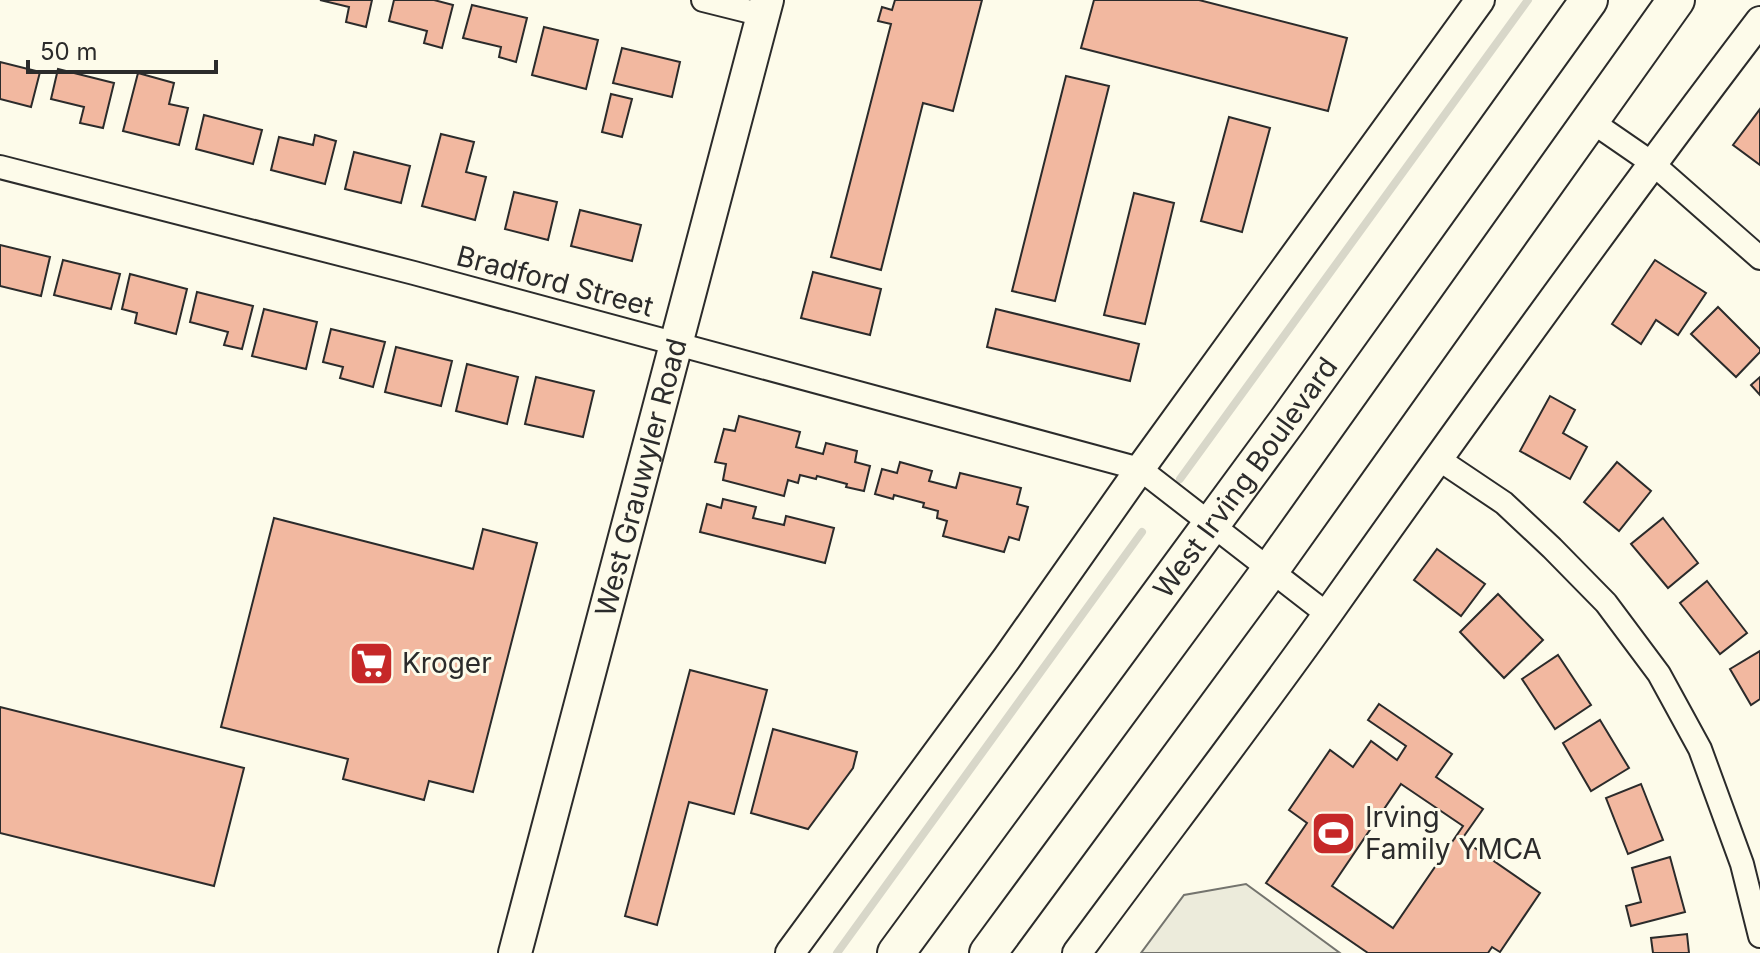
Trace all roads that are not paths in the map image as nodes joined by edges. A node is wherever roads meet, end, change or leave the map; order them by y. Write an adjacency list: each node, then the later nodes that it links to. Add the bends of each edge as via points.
1 (703, 0): 5 (street)
2 (1480, 0): 13 (street)
3 (1589, 0): 14 (main road, West Irving Boulevard)
4 (1676, 0): 7 (main road)
5 (765, 8): 11 (main road, West Grauwyler Road)
6 (1760, 21): 8 (street)
7 (1591, 121): 8 (street); 15 (main road)
8 (1652, 163): 10 (street); 12 (street)
9 (0, 167): 11 (street, Bradford Street)
10 (1760, 258)
11 (676, 345): 13 (street, Bradford Street); 18 (main road, West Grauwyler Road)
12 (1437, 458): 16 (street); 17 (street, via 1504,503 1552,548 1606,603 1659,674 1700,749 1742,864)
13 (1140, 469): 14 (street); 19 (street)
14 (1210, 525): 15 (street); 20 (main road, West Irving Boulevard)
15 (1271, 569): 16 (street); 21 (main road)
16 (1327, 614): 22 (street)
17 (1760, 936)
18 (515, 953)
19 (790, 953)
20 (896, 953)
21 (988, 953)
22 (1077, 953)

